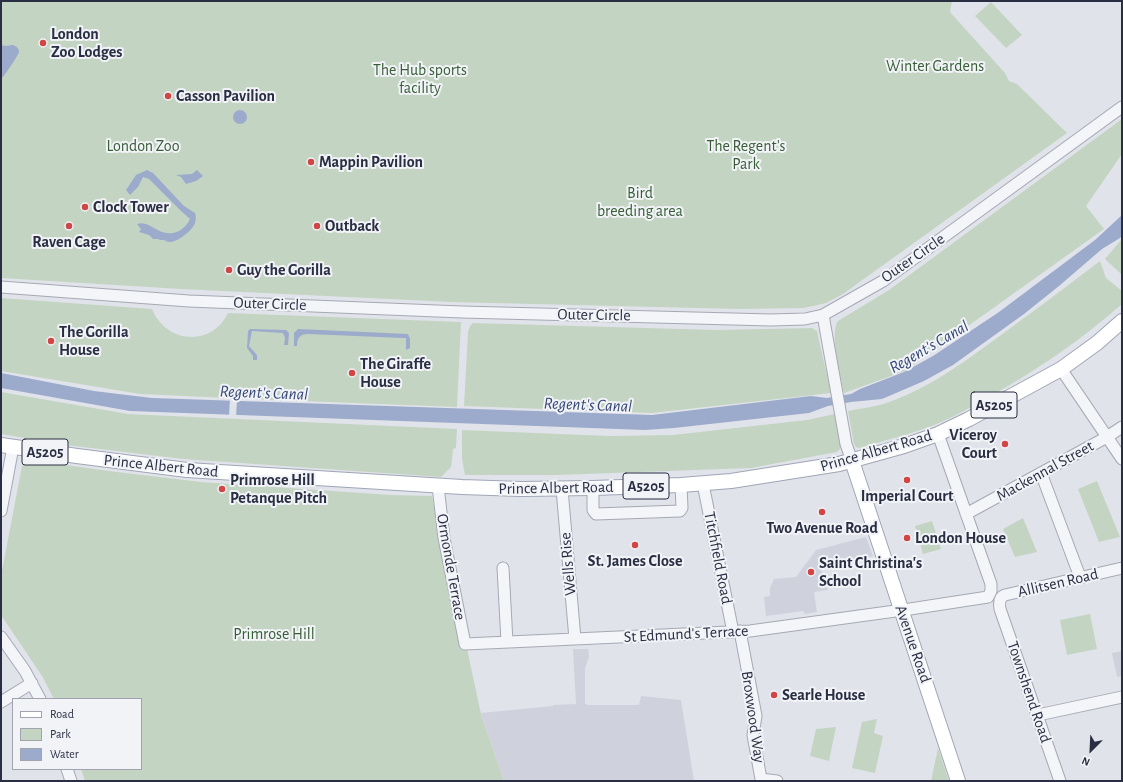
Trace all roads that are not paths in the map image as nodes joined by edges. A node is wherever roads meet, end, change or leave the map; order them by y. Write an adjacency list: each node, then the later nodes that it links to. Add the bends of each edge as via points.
1 (1122, 107): 3 (street, Outer Circle, via 883,281)
2 (1, 287): 3 (street, Outer Circle, via 189,301 462,312 771,320 805,319)
3 (822, 315): 11 (street, Avenue Road, via 845,438)
4 (1122, 321): 5 (main road, Prince Albert Road / A5205)
5 (1061, 369): 7 (main road, Prince Albert Road / A5205, via 969,420); 8 (street)
6 (1122, 426): 8 (street, Mackennal Street)
7 (938, 434): 11 (main road, Prince Albert Road / A5205); 19 (street)
8 (1107, 437): 10 (street); 12 (street, Mackennal Street)
9 (7, 446): 15 (main road, Prince Albert Road / A5205, via 187,470); 18 (street)
10 (1122, 459)
11 (852, 461): 13 (main road, Prince Albert Road / A5205); 24 (main road, Avenue Road)
12 (1041, 474): 19 (street, Mackennal Street); 22 (street)
13 (703, 484): 14 (main road, Prince Albert Road / A5205); 25 (street, Titchfield Road)
14 (681, 485): 16 (main road, Prince Albert Road / A5205); 16 (street, via 680,511 596,514 593,510)
15 (438, 486): 17 (main road, Prince Albert Road / A5205); 29 (street, Ormonde Terrace, via 444,538 465,644)
16 (593, 488): 17 (main road, Prince Albert Road / A5205)
17 (562, 489): 27 (street, Wells Rise)
18 (1, 512)
19 (966, 514): 24 (street, via 991,586 988,597)
20 (503, 568): 28 (street)
21 (1122, 568): 22 (street, Allitsen Road)
22 (1080, 577): 23 (street, Allitsen Road, via 1005,595 1002,596)
23 (1000, 603): 34 (street, Townshend Road)
24 (901, 611): 25 (street, St Edmund's Terrace); 38 (main road, Avenue Road)
25 (737, 632): 27 (street, St Edmund's Terrace); 37 (street, Broxwood Way, via 756,716 753,735 761,779)
26 (1, 637): 30 (street)
27 (575, 639): 28 (street, St Edmund's Terrace)
28 (507, 642): 29 (street, St Edmund's Terrace)
29 (470, 643)
30 (32, 683): 32 (street); 33 (street)
31 (1122, 697): 34 (street)
32 (40, 698)
33 (1, 702)
34 (1038, 715): 39 (street, Townshend Road)
35 (67, 770): 36 (street)
36 (71, 781)
37 (777, 781)
38 (958, 781)
39 (1060, 781)

